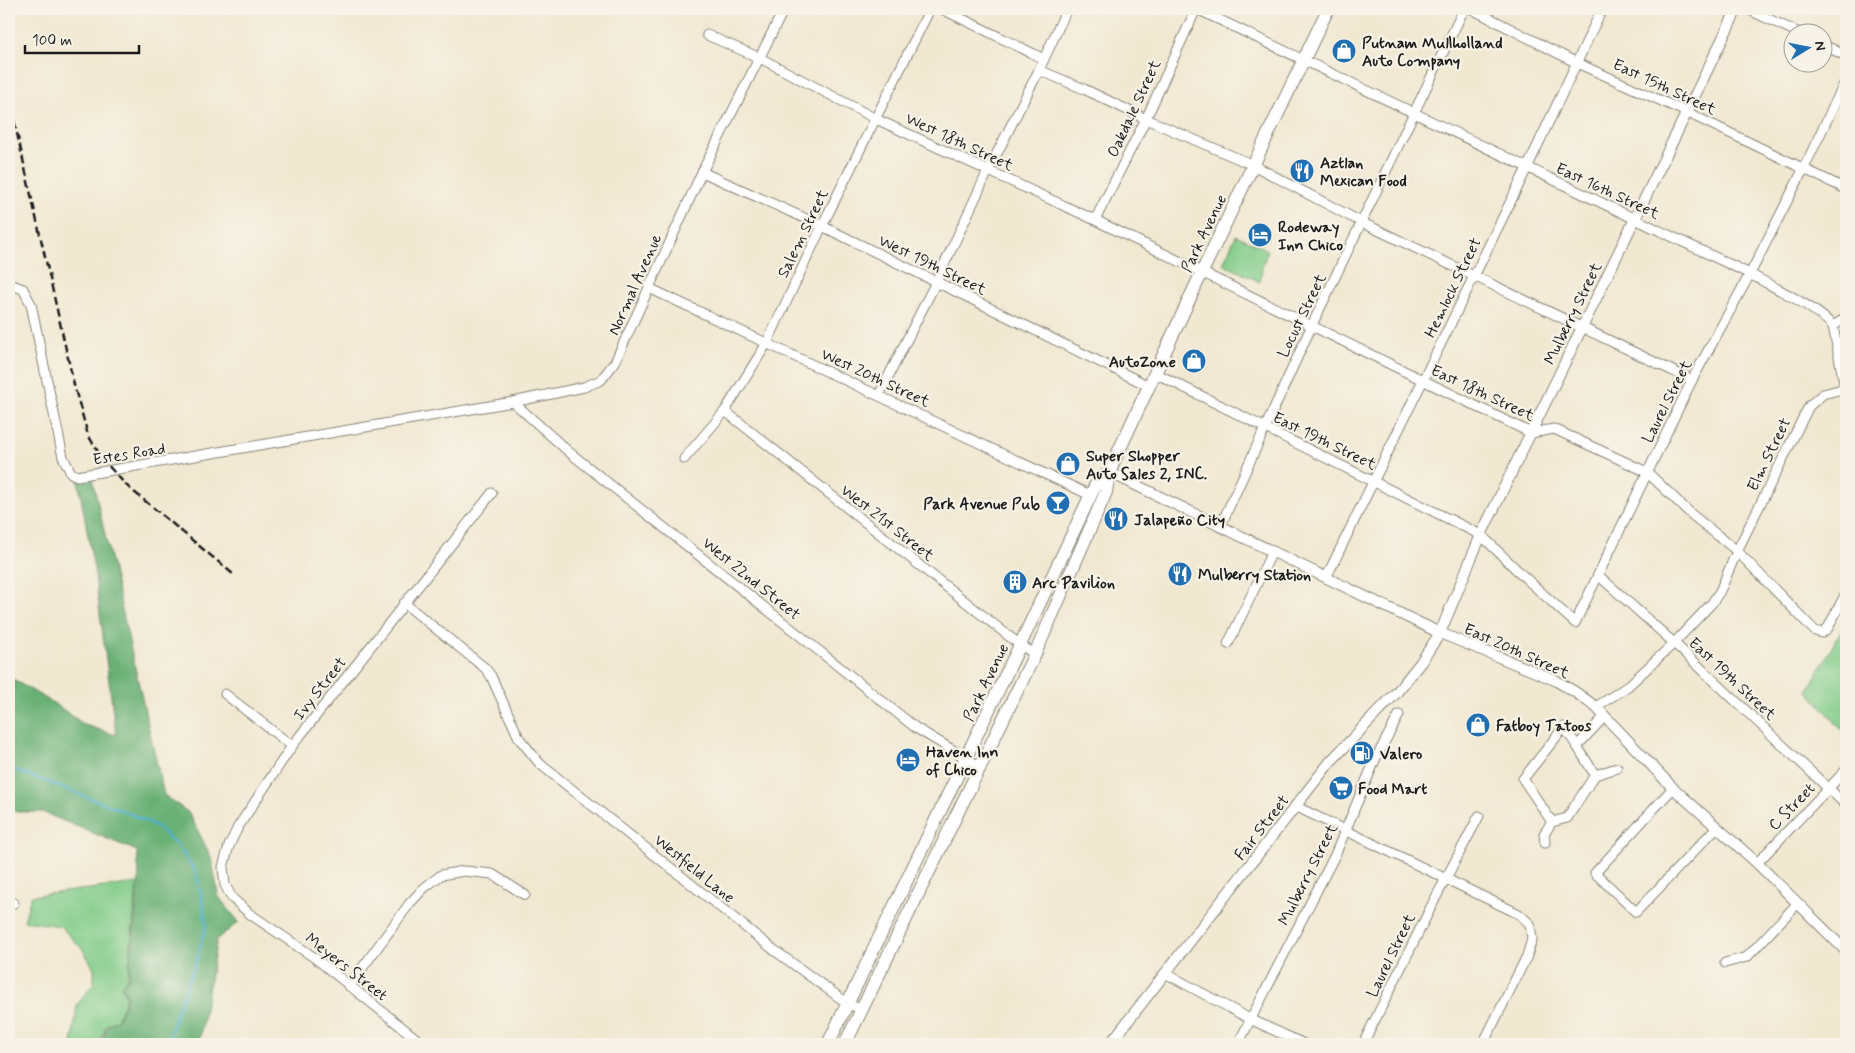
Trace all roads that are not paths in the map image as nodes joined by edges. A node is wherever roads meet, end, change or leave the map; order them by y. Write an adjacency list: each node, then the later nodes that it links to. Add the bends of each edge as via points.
1 (784, 9): 16 (street, Normal Avenue)
2 (930, 9): 24 (street, Salem Street)
3 (942, 9): 17 (street)
4 (1067, 9): 17 (street)
5 (1196, 9): 18 (street, East 16th Street); 25 (street, Oakdale Street)
6 (1328, 9): 18 (main road, Park Avenue)
7 (1464, 9): 23 (street, Locust Street)
8 (1472, 9): 19 (street, East 15th Street)
9 (1602, 9): 19 (street, Hemlock Street)
10 (1737, 9): 22 (street, Mulberry Street)
11 (1747, 9): 12 (street)
12 (1782, 25)
13 (707, 35): 16 (street, West 18th Street)
14 (1832, 49): 15 (street)
15 (1846, 56)
16 (760, 58): 24 (street, West 18th Street); 30 (street, Normal Avenue)
17 (1044, 59): 20 (street)
18 (1304, 59): 23 (street, East 16th Street); 26 (main road, Park Avenue)
19 (1577, 63): 22 (street, East 15th Street); 27 (street, Hemlock Street)
20 (1039, 70): 25 (street); 29 (street)
21 (1846, 80): 28 (street, Laurel Street)
22 (1686, 112): 28 (street, East 15th Street); 33 (street, Mulberry Street)
23 (1414, 113): 27 (street, East 16th Street); 34 (street, Locust Street)
24 (876, 119): 29 (street, West 18th Street); 35 (street, Salem Street)
25 (1146, 119): 26 (street); 32 (street, Oakdale Street)
26 (1253, 165): 34 (street); 36 (main road, Park Avenue)
27 (1527, 168): 33 (street, East 16th Street); 38 (street, Hemlock Street)
28 (1804, 168): 31 (street, East 15th Street); 37 (street, Laurel Street)
29 (988, 171): 32 (street, West 18th Street); 39 (street)
30 (702, 172): 35 (street, West 19th Street); 41 (street, Normal Avenue)
31 (1846, 189)
32 (1095, 220): 36 (street, West 18th Street)
33 (1634, 220): 37 (street, East 16th Street); 45 (street, Mulberry Street)
34 (1363, 223): 38 (street); 43 (street, Locust Street)
35 (822, 226): 39 (street, West 19th Street); 46 (street, Salem Street)
36 (1202, 272): 43 (street, East 18th Street); 47 (main road, Park Avenue)
37 (1750, 274): 44 (street, East 16th Street, via 1814,310); 49 (street, Laurel Street)
38 (1475, 277): 45 (street); 48 (street, Hemlock Street)
39 (936, 282): 50 (street, West 19th Street); 52 (street)
40 (9, 284): 55 (street, Estes Road, via 23,289 31,304 63,457 71,473 77,476)
41 (649, 288): 46 (street, West 20th Street); 53 (street, Normal Avenue, via 615,362 601,380 584,387)
42 (1846, 318): 44 (street)
43 (1312, 325): 48 (street, East 18th Street); 56 (street, Locust Street)
44 (1833, 326): 51 (street)
45 (1582, 328): 49 (street); 57 (street, Mulberry Street)
46 (767, 343): 52 (street, West 20th Street); 54 (street, Salem Street)
47 (1155, 373): 50 (main road, Park Avenue); 56 (street, East 19th Street)
48 (1422, 380): 57 (street, East 18th Street); 61 (street, Hemlock Street)
49 (1692, 380): 60 (street, Laurel Street)
50 (1149, 386): 59 (main road, Park Avenue)
51 (1846, 389): 66 (street, Elm Street, via 1823,394 1809,406)
52 (879, 395): 63 (street, West 20th Street)
53 (512, 402): 55 (street, Normal Avenue); 83 (street, West 22nd Street, via 569,452 916,728)
54 (725, 411): 58 (street, Salem Street); 75 (street, West 21st Street)
55 (395, 422)
56 (1264, 427): 61 (street, East 19th Street); 64 (street, Locust Street)
57 (1531, 432): 60 (street, East 18th Street, via 1554,430); 65 (street, Mulberry Street)
58 (684, 459)
59 (1109, 472): 63 (main road, Park Avenue); 64 (street, East 20th Street); 76 (main road, Park Avenue, via 1106,492)
60 (1647, 472): 66 (street, East 18th Street, via 1691,514); 68 (street, Laurel Street)
61 (1374, 480): 65 (street, East 19th Street); 69 (street, Hemlock Street)
62 (492, 494): 71 (street, Ivy Street)
63 (1090, 495): 75 (main road, Park Avenue)
64 (1220, 527): 67 (street, East 20th Street)
65 (1482, 535): 68 (street, Laurel Street, via 1575,623); 72 (street, Mulberry Street)
66 (1737, 551): 70 (street, East 18th Street, via 1815,631 1822,632 1828,628); 73 (street, via 1712,603)
67 (1272, 552): 69 (street, East 20th Street); 74 (street)
68 (1598, 575): 73 (street, East 19th Street)
69 (1326, 578): 72 (street, East 20th Street)
70 (1846, 593)
71 (404, 603): 81 (street, Ivy Street); 106 (street, Westfield Lane, via 485,668 519,738 540,764 774,950)
72 (1440, 633): 78 (street, East 20th Street, via 1555,680); 91 (street, Fair Street, via 1397,692 1330,762)
73 (1674, 643): 78 (street, via 1628,686); 89 (street, East 19th Street)
74 (1228, 644)
75 (1020, 645): 76 (street, West 21st Street); 83 (main road, Park Avenue)
76 (1035, 654): 84 (main road, Park Avenue)
77 (225, 694): 81 (street)
78 (1596, 708): 80 (street, East 20th Street)
79 (1399, 715): 95 (street, Mulberry Street, via 1375,760)
80 (1604, 716): 82 (street); 88 (street, East 20th Street)
81 (292, 746): 101 (street, Ivy Street, via 238,827 223,866 225,885 232,898)
82 (1576, 746): 87 (street); 93 (street, via 1564,728 1522,779)
83 (966, 759): 84 (street, West 22nd Street); 106 (main road, Park Avenue)
84 (980, 766): 107 (main road, Park Avenue)
85 (1617, 768): 87 (street)
86 (1846, 770): 89 (street, C Street)
87 (1595, 775): 93 (street, via 1567,818)
88 (1673, 788): 94 (street, East 20th Street); 94 (street, via 1595,873 1636,912)
89 (1829, 788): 90 (street, East 19th Street); 97 (street, C Street)
90 (1846, 805)
91 (1296, 806): 95 (street); 104 (street, Fair Street)
92 (1479, 816): 98 (street, Laurel Street)
93 (1552, 822): 96 (street, via 1544,834)
94 (1716, 828): 97 (street, East 20th Street)
95 (1346, 831): 98 (street); 108 (street, Mulberry Street)
96 (1545, 843)
97 (1757, 864): 100 (street, East 20th Street)
98 (1445, 880): 115 (street, Laurel Street); 116 (street, via 1519,914 1530,924 1532,939 1527,956)
99 (525, 895): 105 (street, via 492,874 464,871 441,876 410,903)
100 (1797, 904): 102 (street, East 20th Street); 103 (street, via 1747,957)
101 (250, 914): 105 (street, Meyers Street, via 289,939)
102 (1846, 951)
103 (1725, 963)
104 (1166, 974): 108 (street); 112 (street, Fair Street)
105 (349, 986): 109 (street, Meyers Street)
106 (847, 1003): 107 (street, Westfield Lane); 110 (main road, Park Avenue)
107 (862, 1010): 111 (main road, Park Avenue)
108 (1250, 1019): 113 (street, Mulberry Street); 114 (street)
109 (423, 1044)
110 (828, 1044)
111 (845, 1044)
112 (1110, 1044)
113 (1238, 1044)
114 (1304, 1044)
115 (1363, 1044)
116 (1483, 1044)

